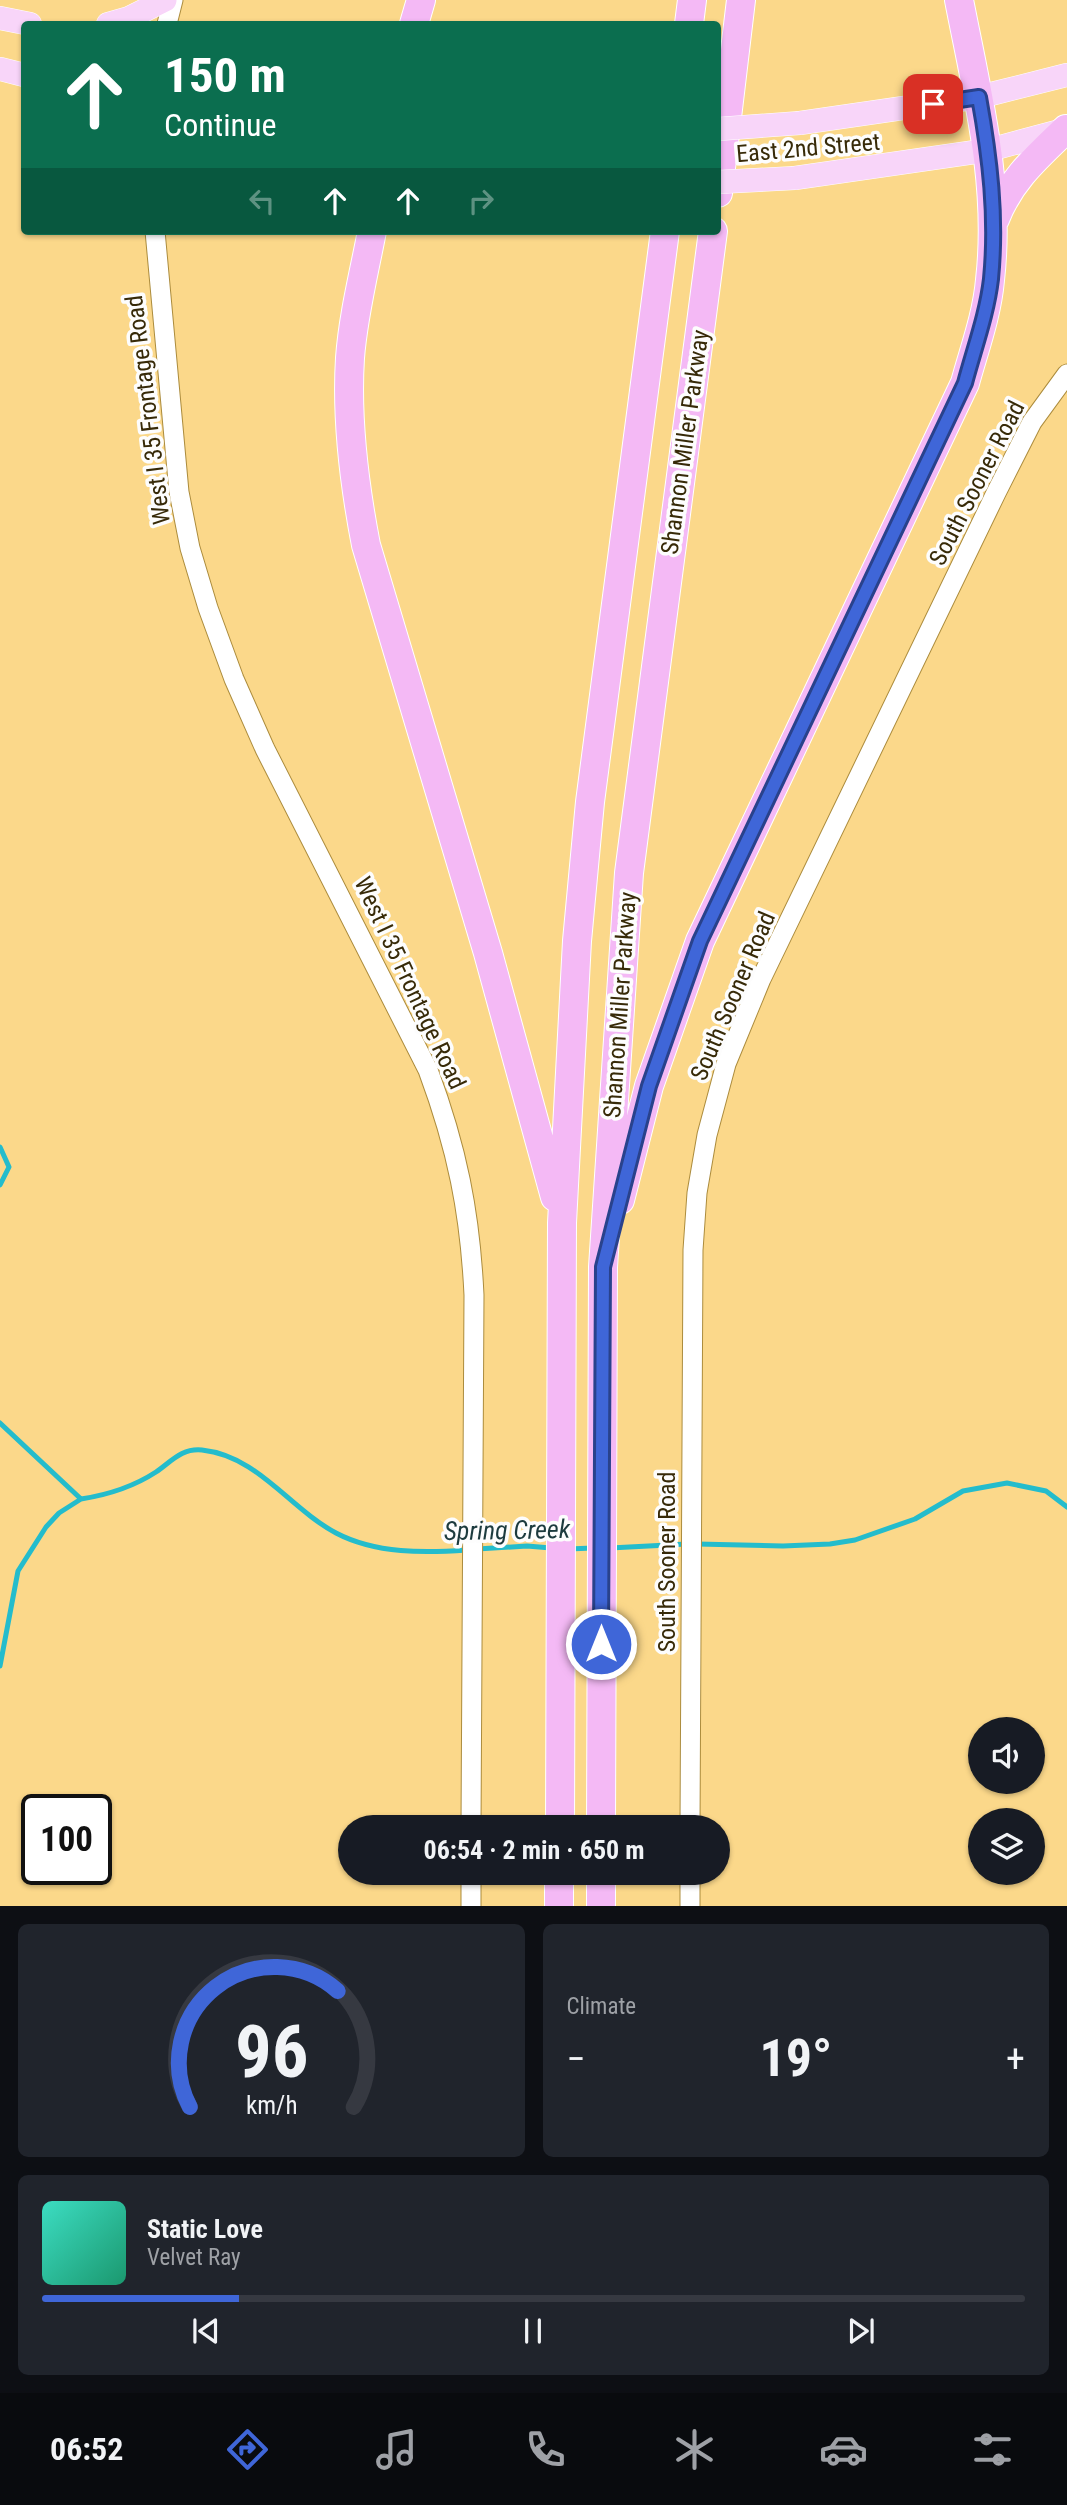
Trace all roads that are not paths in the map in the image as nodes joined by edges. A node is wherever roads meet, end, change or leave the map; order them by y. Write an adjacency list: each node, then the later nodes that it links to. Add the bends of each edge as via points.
1 (165, 0): 7 (main road)
2 (173, 0): 8 (street)
3 (692, 0): 9 (highway)
4 (741, 0): 18 (highway)
5 (959, 0): 14 (highway)
6 (0, 18): 10 (main road)
7 (118, 21)
8 (168, 21)
9 (689, 21)
10 (21, 22)
11 (0, 69): 12 (main road)
12 (21, 74)
13 (1067, 75): 14 (main road, East 2nd Street)
14 (979, 97): 15 (main road, East 2nd Street, bridge, via 800,123); 17 (highway)
15 (721, 129)
16 (1067, 129): 17 (main road, East 2nd Street); 20 (highway, via 1018,176)
17 (989, 150): 19 (main road, East 2nd Street, bridge, via 795,178); 20 (highway)
18 (721, 168)
19 (721, 182)
20 (993, 225): 27 (highway, via 990,281 965,383 700,941 649,1086)
21 (155, 235): 28 (street, West I 35 Frontage Road, via 179,492 208,608 265,748 428,1070 457,1159 471,1242 474,1295)
22 (371, 235): 26 (highway, via 350,356 355,488 366,544 488,953)
23 (664, 235): 26 (highway, Shannon Miller Parkway, via 590,802 577,941)
24 (712, 235): 27 (highway, Shannon Miller Parkway, via 629,873)
25 (1067, 374): 31 (street, South Sooner Road, via 1032,422 996,492 761,979 726,1064 707,1135 696,1193 693,1250)
26 (562, 1223): 29 (highway, Shannon Miller Parkway)
27 (603, 1267): 30 (highway, Shannon Miller Parkway)
28 (471, 1815)
29 (560, 1815)
30 (601, 1815)
31 (690, 1815)
32 (471, 1885): 36 (street)
33 (559, 1885): 37 (highway)
34 (601, 1885): 38 (highway)
35 (690, 1885): 39 (street)
36 (471, 1906)
37 (559, 1906)
38 (601, 1906)
39 (690, 1906)

